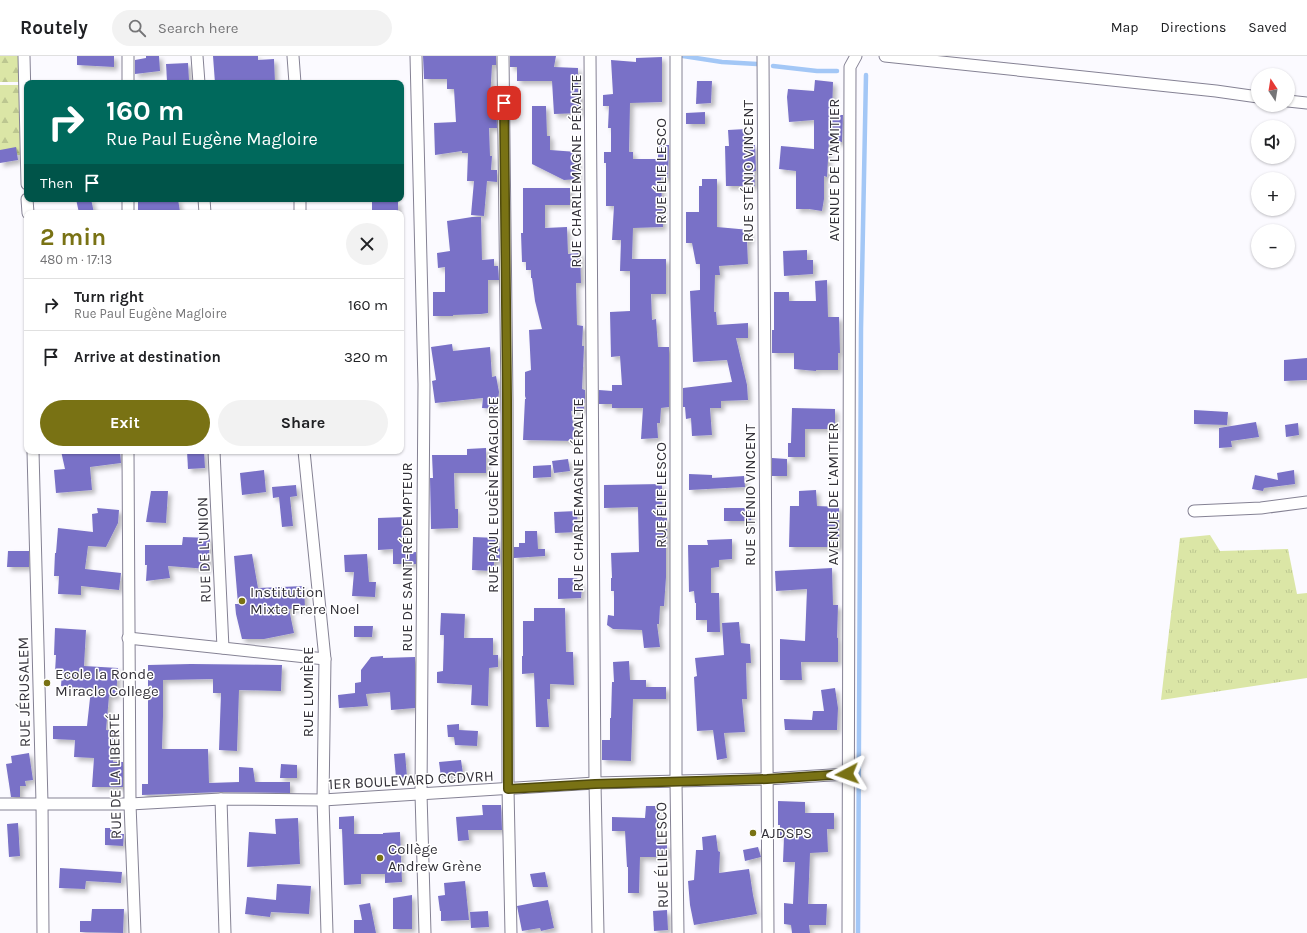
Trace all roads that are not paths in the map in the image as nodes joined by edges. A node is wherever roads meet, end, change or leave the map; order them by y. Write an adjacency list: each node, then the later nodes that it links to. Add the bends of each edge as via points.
1 (24, 56): 12 (street)
2 (128, 56): 13 (street)
3 (198, 56): 14 (street)
4 (293, 56): 15 (street)
5 (416, 56): 33 (street, RUE DE SAINT-RÉDEMPTEUR, via 424,384)
6 (503, 56): 32 (street, RUE PAUL EUGÈNE MAGLOIRE)
7 (590, 56): 31 (street, RUE CHARLEMAGNE PÉRALTE)
8 (676, 56): 30 (street, RUE ÉLIE LESCO)
9 (763, 56): 29 (street, RUE STÉNIO VINCENT)
10 (856, 56): 28 (street, AVENUE DE L'AMITIER, via 850,67)
11 (885, 56): 16 (street)
12 (25, 80)
13 (128, 80)
14 (199, 80)
15 (295, 80)
16 (1251, 96)
17 (1295, 101): 18 (street)
18 (1307, 103)
19 (33, 454): 36 (street, RUE JÉRUSALEM)
20 (128, 454): 25 (street, RUE DE LA LIBERTÉ)
21 (214, 454): 26 (street, RUE DE L'UNION)
22 (304, 454): 27 (street, RUE LUMIÈRE)
23 (1307, 502): 24 (street, via 1261,508)
24 (1194, 511)
25 (128, 638): 26 (street); 38 (street, RUE DE LA LIBERTÉ)
26 (223, 648): 27 (street)
27 (325, 660): 35 (street, RUE LUMIÈRE)
28 (847, 774): 29 (street, 1ER BOULEVARD CCDVRH); 48 (street, AVENUE DE L'AMITIER)
29 (767, 779): 30 (street, 1ER BOULEVARD CCDVRH); 47 (street, RUE STÉNIO VINCENT)
30 (676, 782): 31 (street, 1ER BOULEVARD CCDVRH); 46 (street, RUE ÉLIE LESCO)
31 (595, 784): 32 (street, 1ER BOULEVARD CCDVRH); 45 (street, RUE CHARLEMAGNE PÉRALTE)
32 (508, 789): 33 (street, 1ER BOULEVARD CCDVRH); 44 (street, RUE PAUL EUGÈNE MAGLOIRE)
33 (421, 794): 35 (street, 1ER BOULEVARD CCDVRH); 43 (street, RUE DE SAINT-RÉDEMPTEUR)
34 (222, 799): 35 (street, 1ER BOULEVARD CCDVRH); 38 (street, 1ER BOULEVARD CCDVRH); 41 (street)
35 (323, 800): 42 (street, RUE LUMIÈRE)
36 (42, 803): 37 (street, 1ER BOULEVARD CCDVRH); 38 (street, 1ER BOULEVARD CCDVRH); 39 (street, RUE JÉRUSALEM)
37 (0, 804)
38 (130, 804): 40 (street, RUE DE LA LIBERTÉ)
39 (42, 933)
40 (136, 933)
41 (225, 933)
42 (327, 933)
43 (425, 933)
44 (511, 933)
45 (598, 933)
46 (678, 933)
47 (768, 933)
48 (848, 933)

